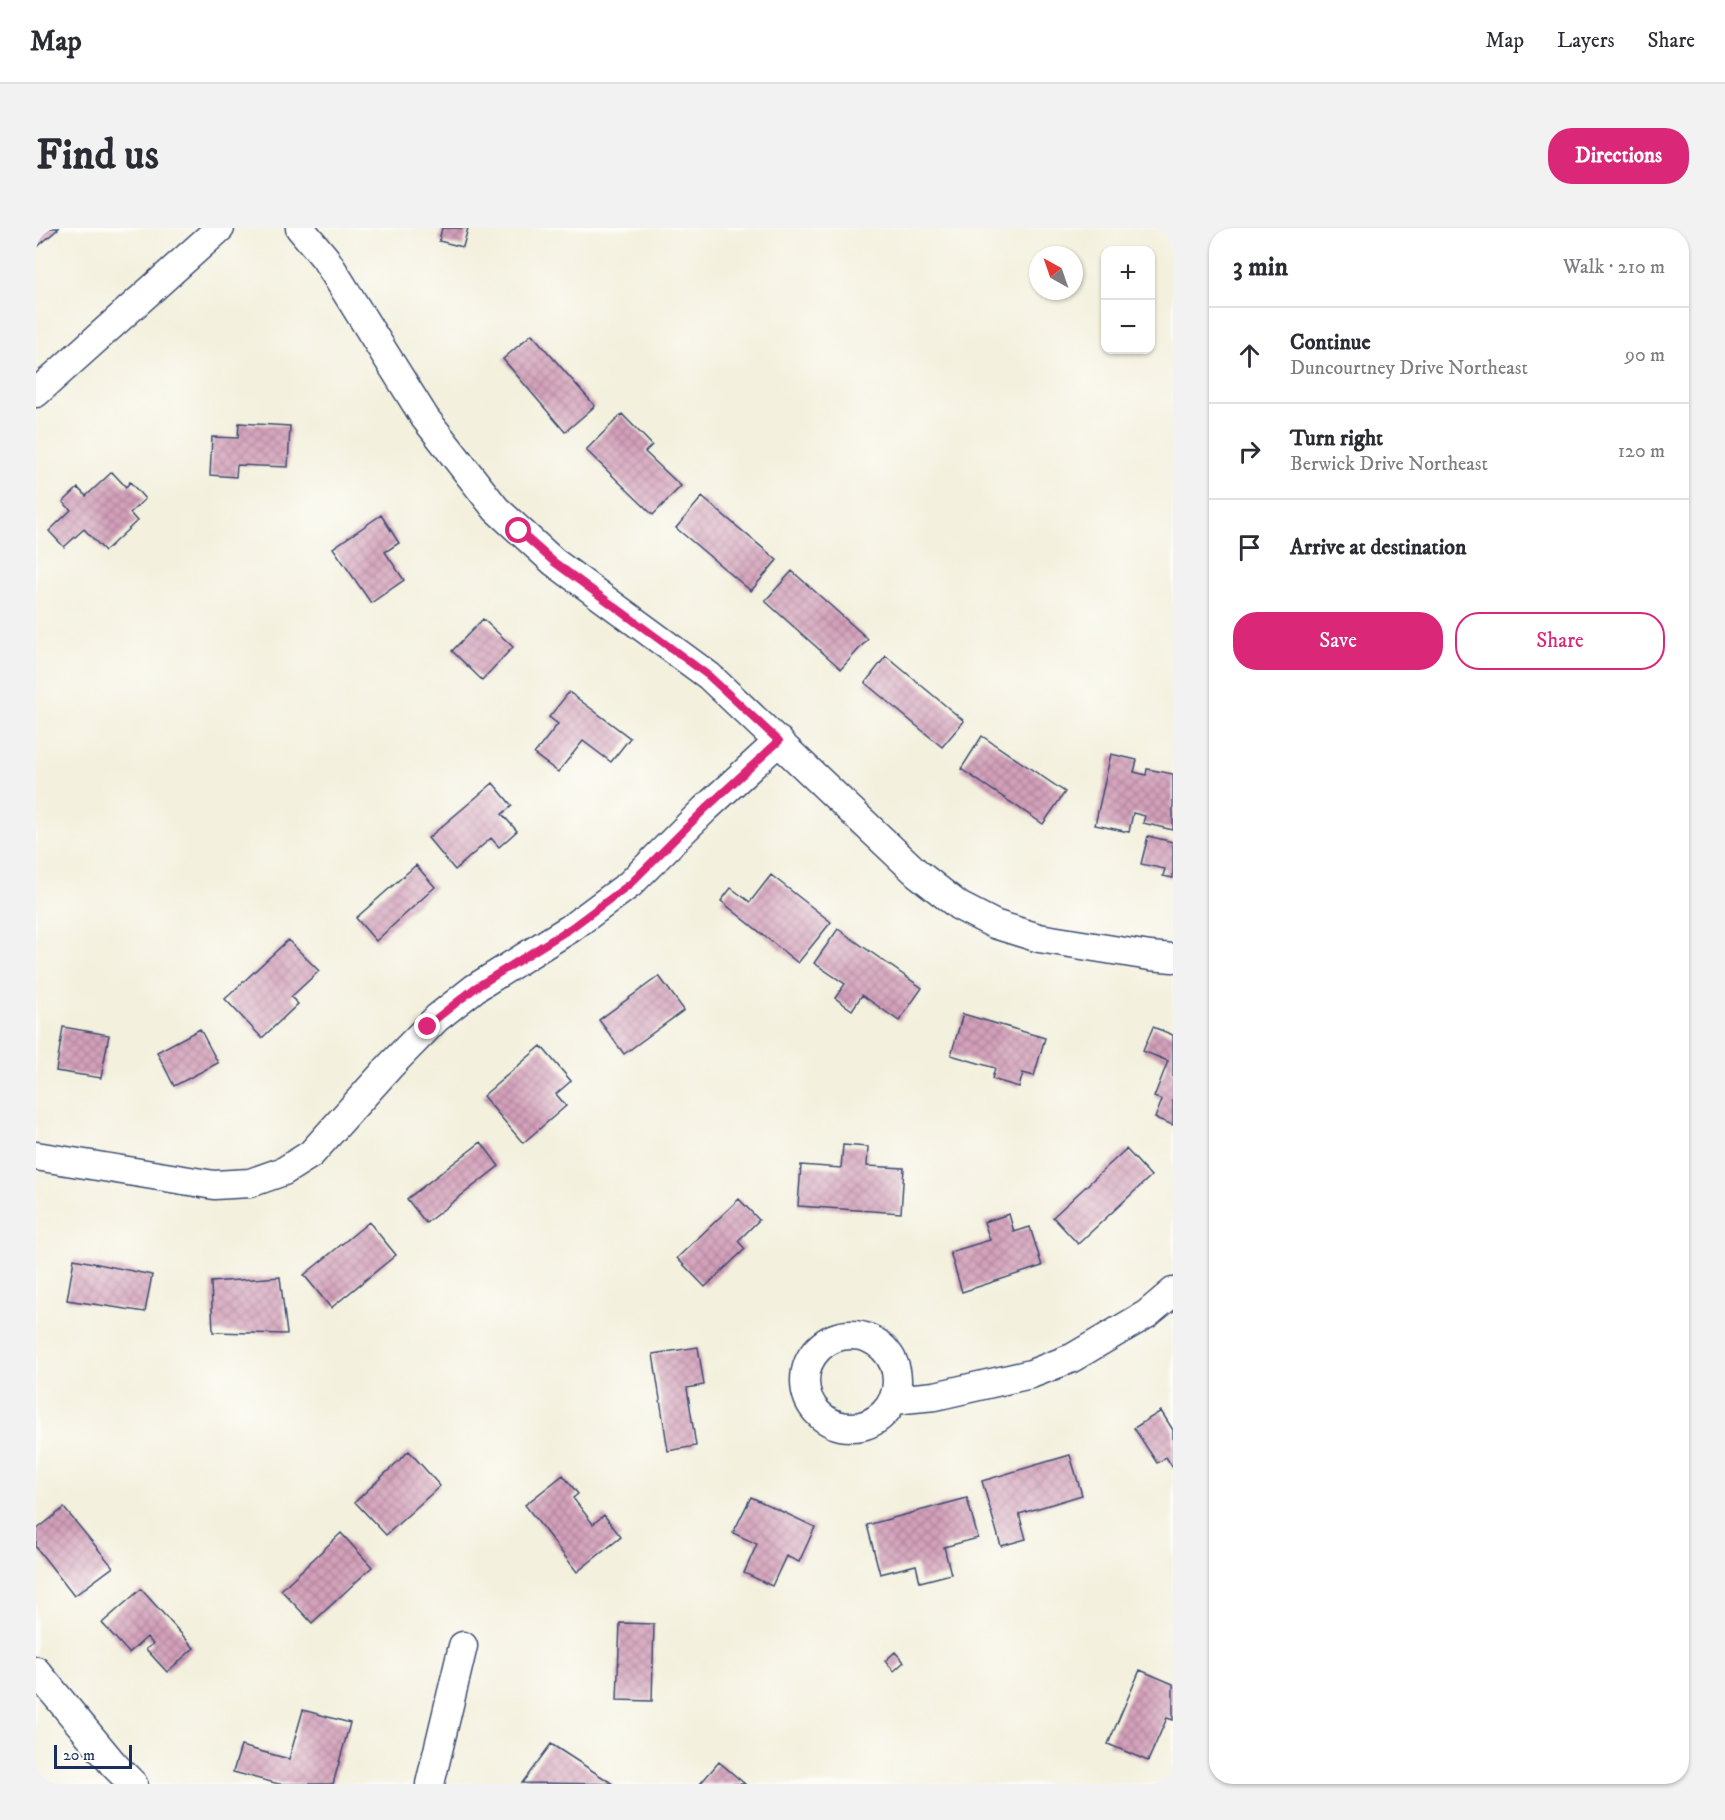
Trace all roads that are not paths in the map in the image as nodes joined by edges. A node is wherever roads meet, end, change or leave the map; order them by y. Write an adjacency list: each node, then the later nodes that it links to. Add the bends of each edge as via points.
1 (220, 228): 3 (street)
2 (300, 228): 4 (street, via 325,258 425,418 496,509 554,562 709,676)
3 (36, 393)
4 (779, 741): 5 (street, via 917,873 959,906 994,924 1039,938); 6 (street, via 630,884 437,1018 311,1154 284,1171 250,1183 214,1185)
5 (1173, 958)
6 (36, 1156)
7 (1173, 1292): 8 (street, via 1138,1320 1072,1358 1031,1374 935,1396)
8 (893, 1400)
9 (463, 1646): 12 (street)
10 (36, 1671): 11 (street)
11 (133, 1784)
12 (430, 1784)

